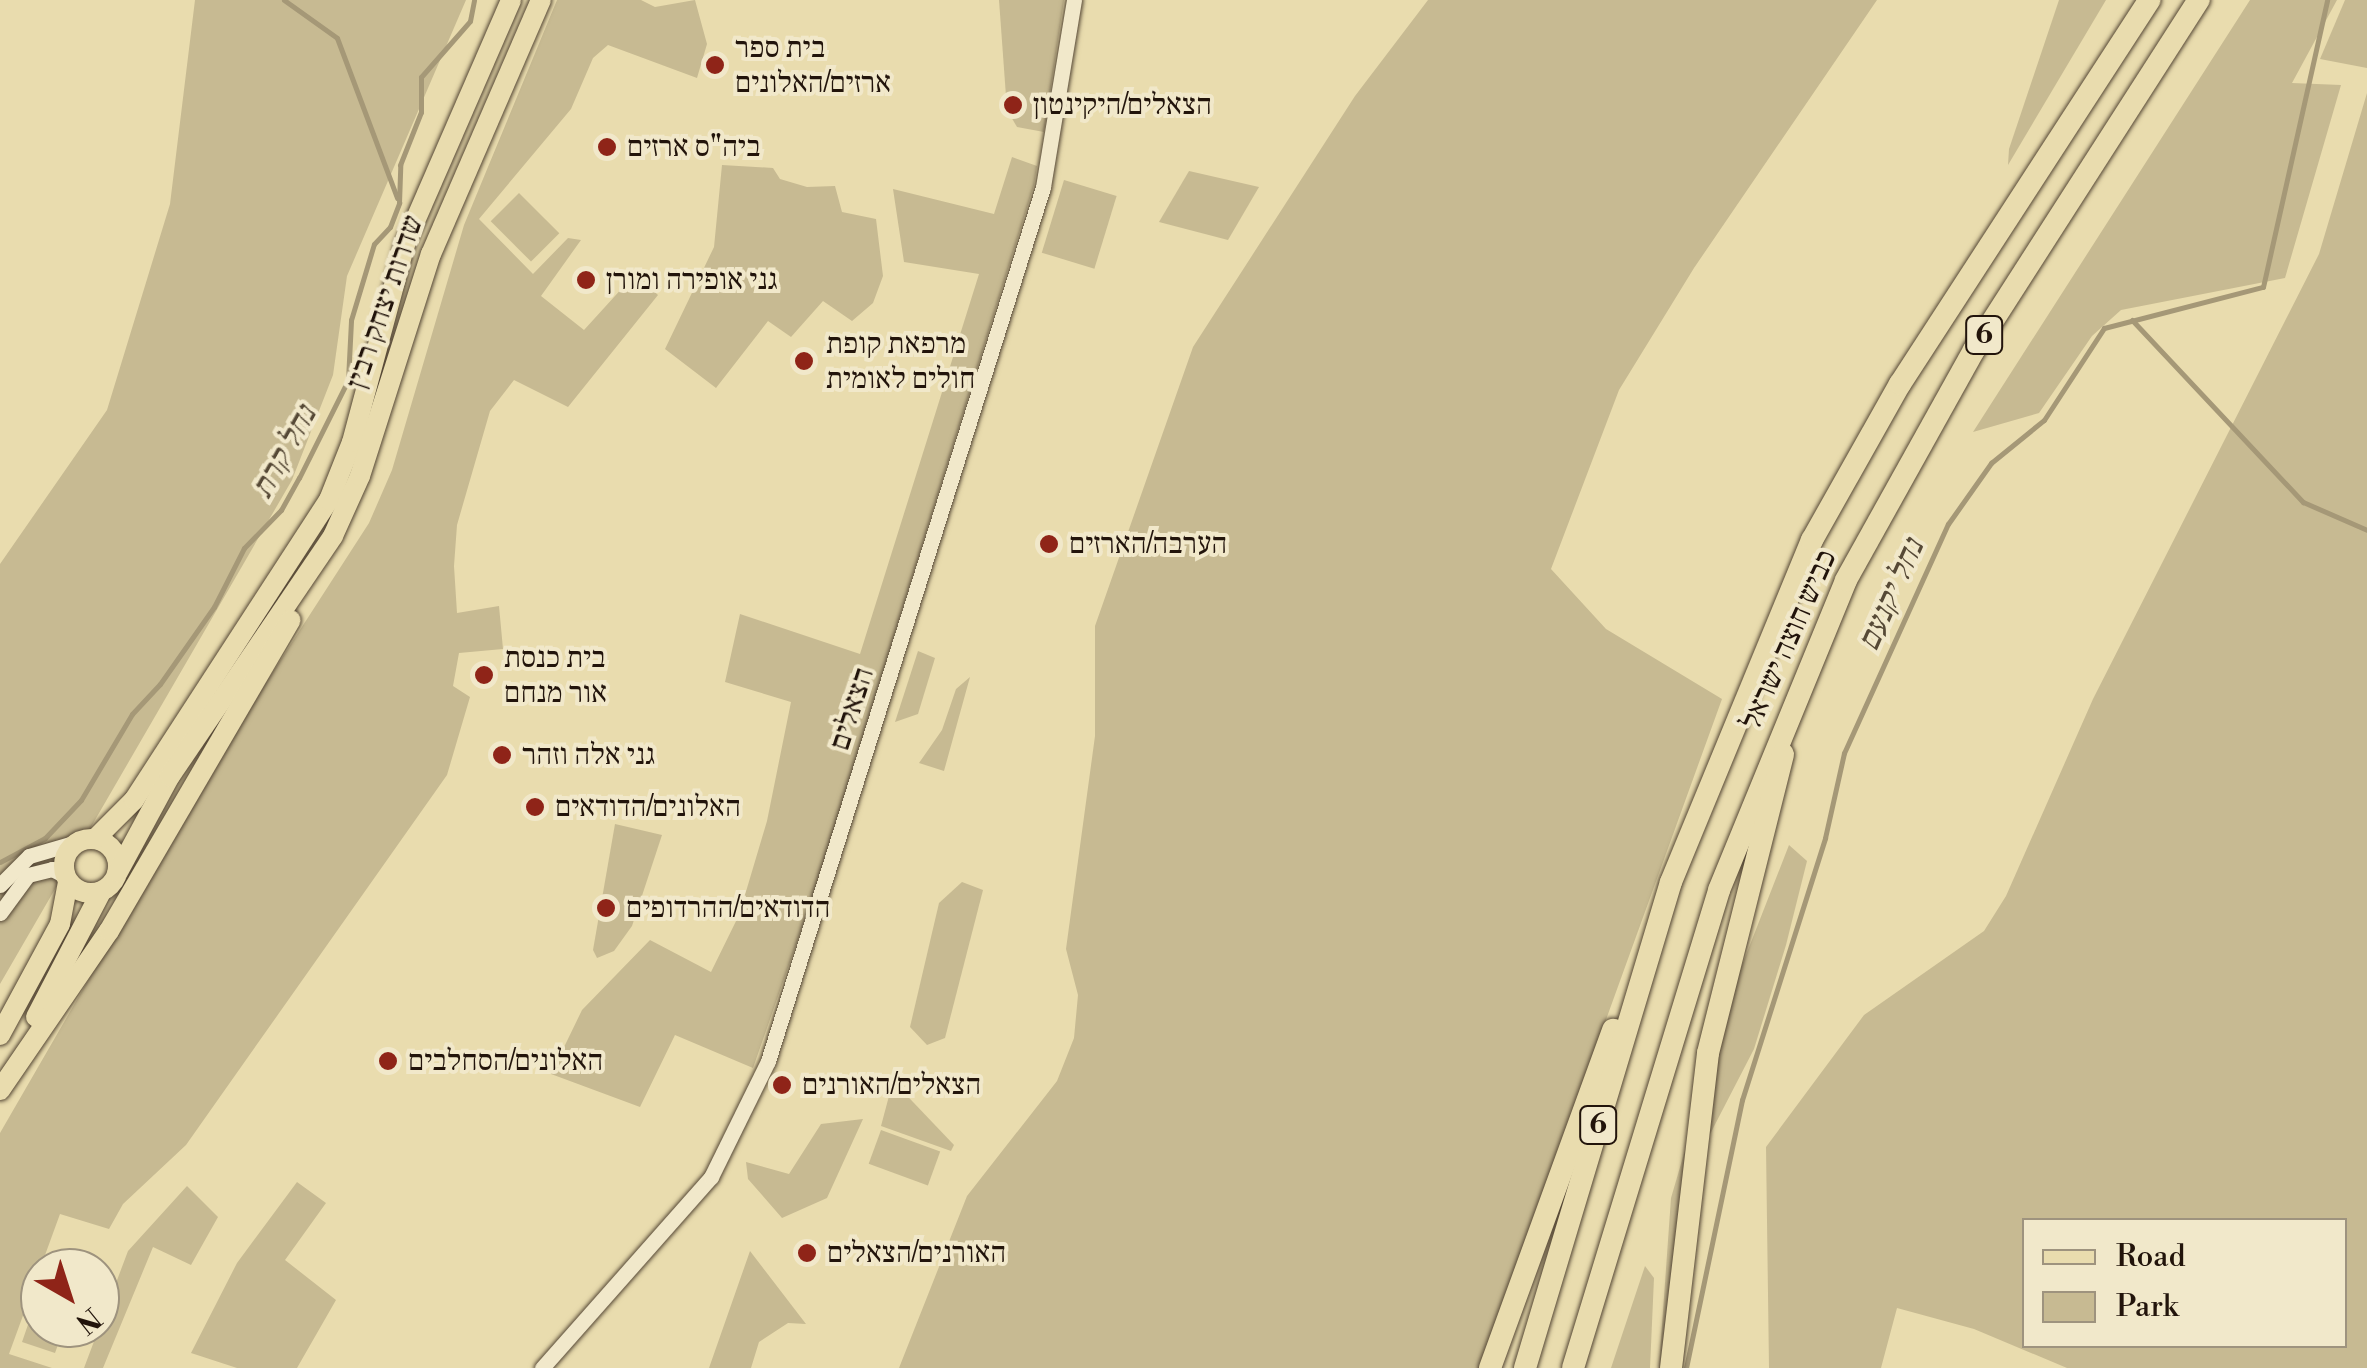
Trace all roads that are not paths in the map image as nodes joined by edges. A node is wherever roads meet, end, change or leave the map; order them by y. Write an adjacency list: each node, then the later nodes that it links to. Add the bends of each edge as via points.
1 (511, 0): 8 (main road, שדרות יצחק רבין, via 405,244 352,442 329,500 134,800)
2 (541, 0): 6 (main road, שדרות יצחק רבין, via 431,254 360,476)
3 (1074, 0): 17 (street, הצאלים, via 1043,187 768,1062 711,1177)
4 (2149, 0): 11 (highway, כביש חוצה ישראל / 6, via 1858,454 1812,540)
5 (2200, 0): 7 (highway, כביש חוצה ישראל / 6, via 1974,350 1846,580)
6 (333, 536): 9 (main road, שדרות יצחק רבין, via 186,752); 16 (main road, via 281,638 108,931)
7 (1799, 688): 20 (highway, כביש חוצה ישראל / 6, via 1719,890); 21 (highway, via 1708,1053)
8 (86, 840): 9 (main road, via 116,854); 10 (main road, via 66,855); 12 (street, via 29,856)
9 (118, 872): 13 (main road)
10 (67, 879): 13 (main road, via 83,892); 14 (street, via 52,869 28,875); 15 (main road, via 60,924)
11 (1670, 882): 18 (highway); 19 (highway, כביש חוצה ישראל / 6)
12 (0, 884)
13 (100, 892): 16 (main road)
14 (0, 913)
15 (0, 1036)
16 (0, 1087)
17 (542, 1368)
18 (1490, 1368)
19 (1525, 1368)
20 (1573, 1368)
21 (1672, 1368)

